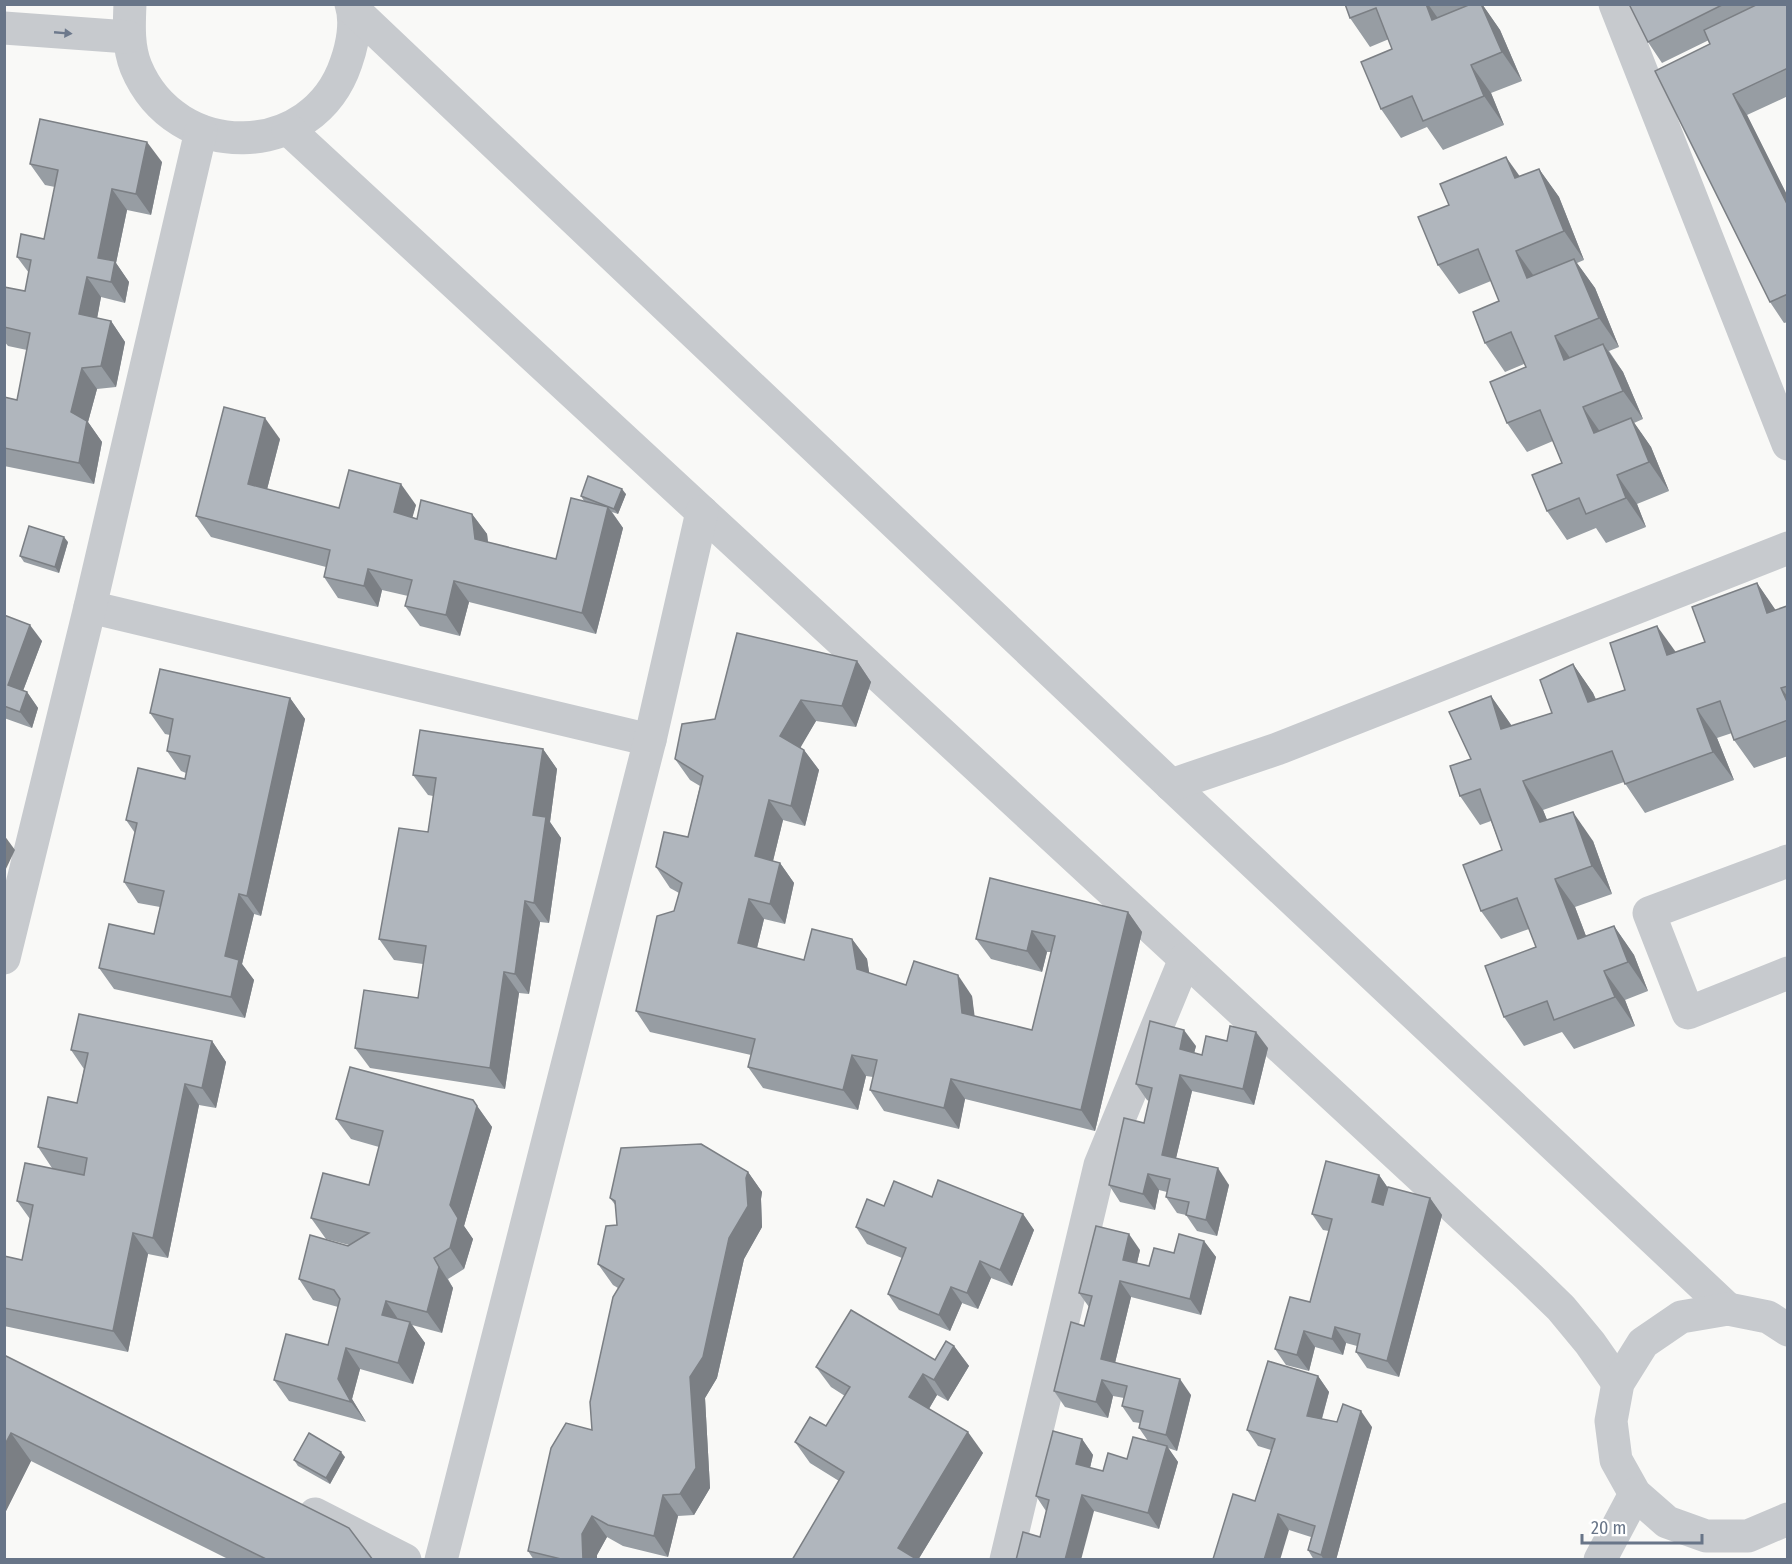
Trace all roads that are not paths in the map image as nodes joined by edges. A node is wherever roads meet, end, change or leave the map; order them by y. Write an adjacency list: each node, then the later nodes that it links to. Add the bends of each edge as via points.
1 (130, 4): 5 (street)
2 (1615, 4): 8 (street)
3 (352, 7): 6 (street, via 352,46 340,80 318,109); 13 (street)
4 (4, 27): 5 (street, one-way to 5)
5 (128, 37): 7 (street, via 136,67 152,94 174,116)
6 (288, 129): 7 (street, via 254,138); 9 (street)
7 (201, 131): 11 (street)
8 (1788, 444)
9 (702, 512): 12 (street); 16 (street)
10 (1788, 548): 13 (street, via 1277,749)
11 (90, 607): 12 (street); 15 (street)
12 (650, 740): 25 (street)
13 (1171, 785): 18 (street)
14 (1788, 861): 17 (street, via 1649,914 1688,1013)
15 (4, 958)
16 (1185, 959): 20 (street, via 1553,1300 1590,1343); 26 (street, via 1100,1166)
17 (1788, 973)
18 (1728, 1309): 19 (street, via 1768,1317); 20 (street, via 1681,1317 1643,1343)
19 (1788, 1329)
20 (1617, 1383): 21 (street, via 1611,1421 1616,1460)
21 (1635, 1494): 23 (street, via 1667,1522 1706,1536 1748,1536); 27 (street)
22 (289, 1501): 24 (street)
23 (1788, 1520)
24 (405, 1560)
25 (441, 1560)
26 (1006, 1560)
27 (1600, 1560)

